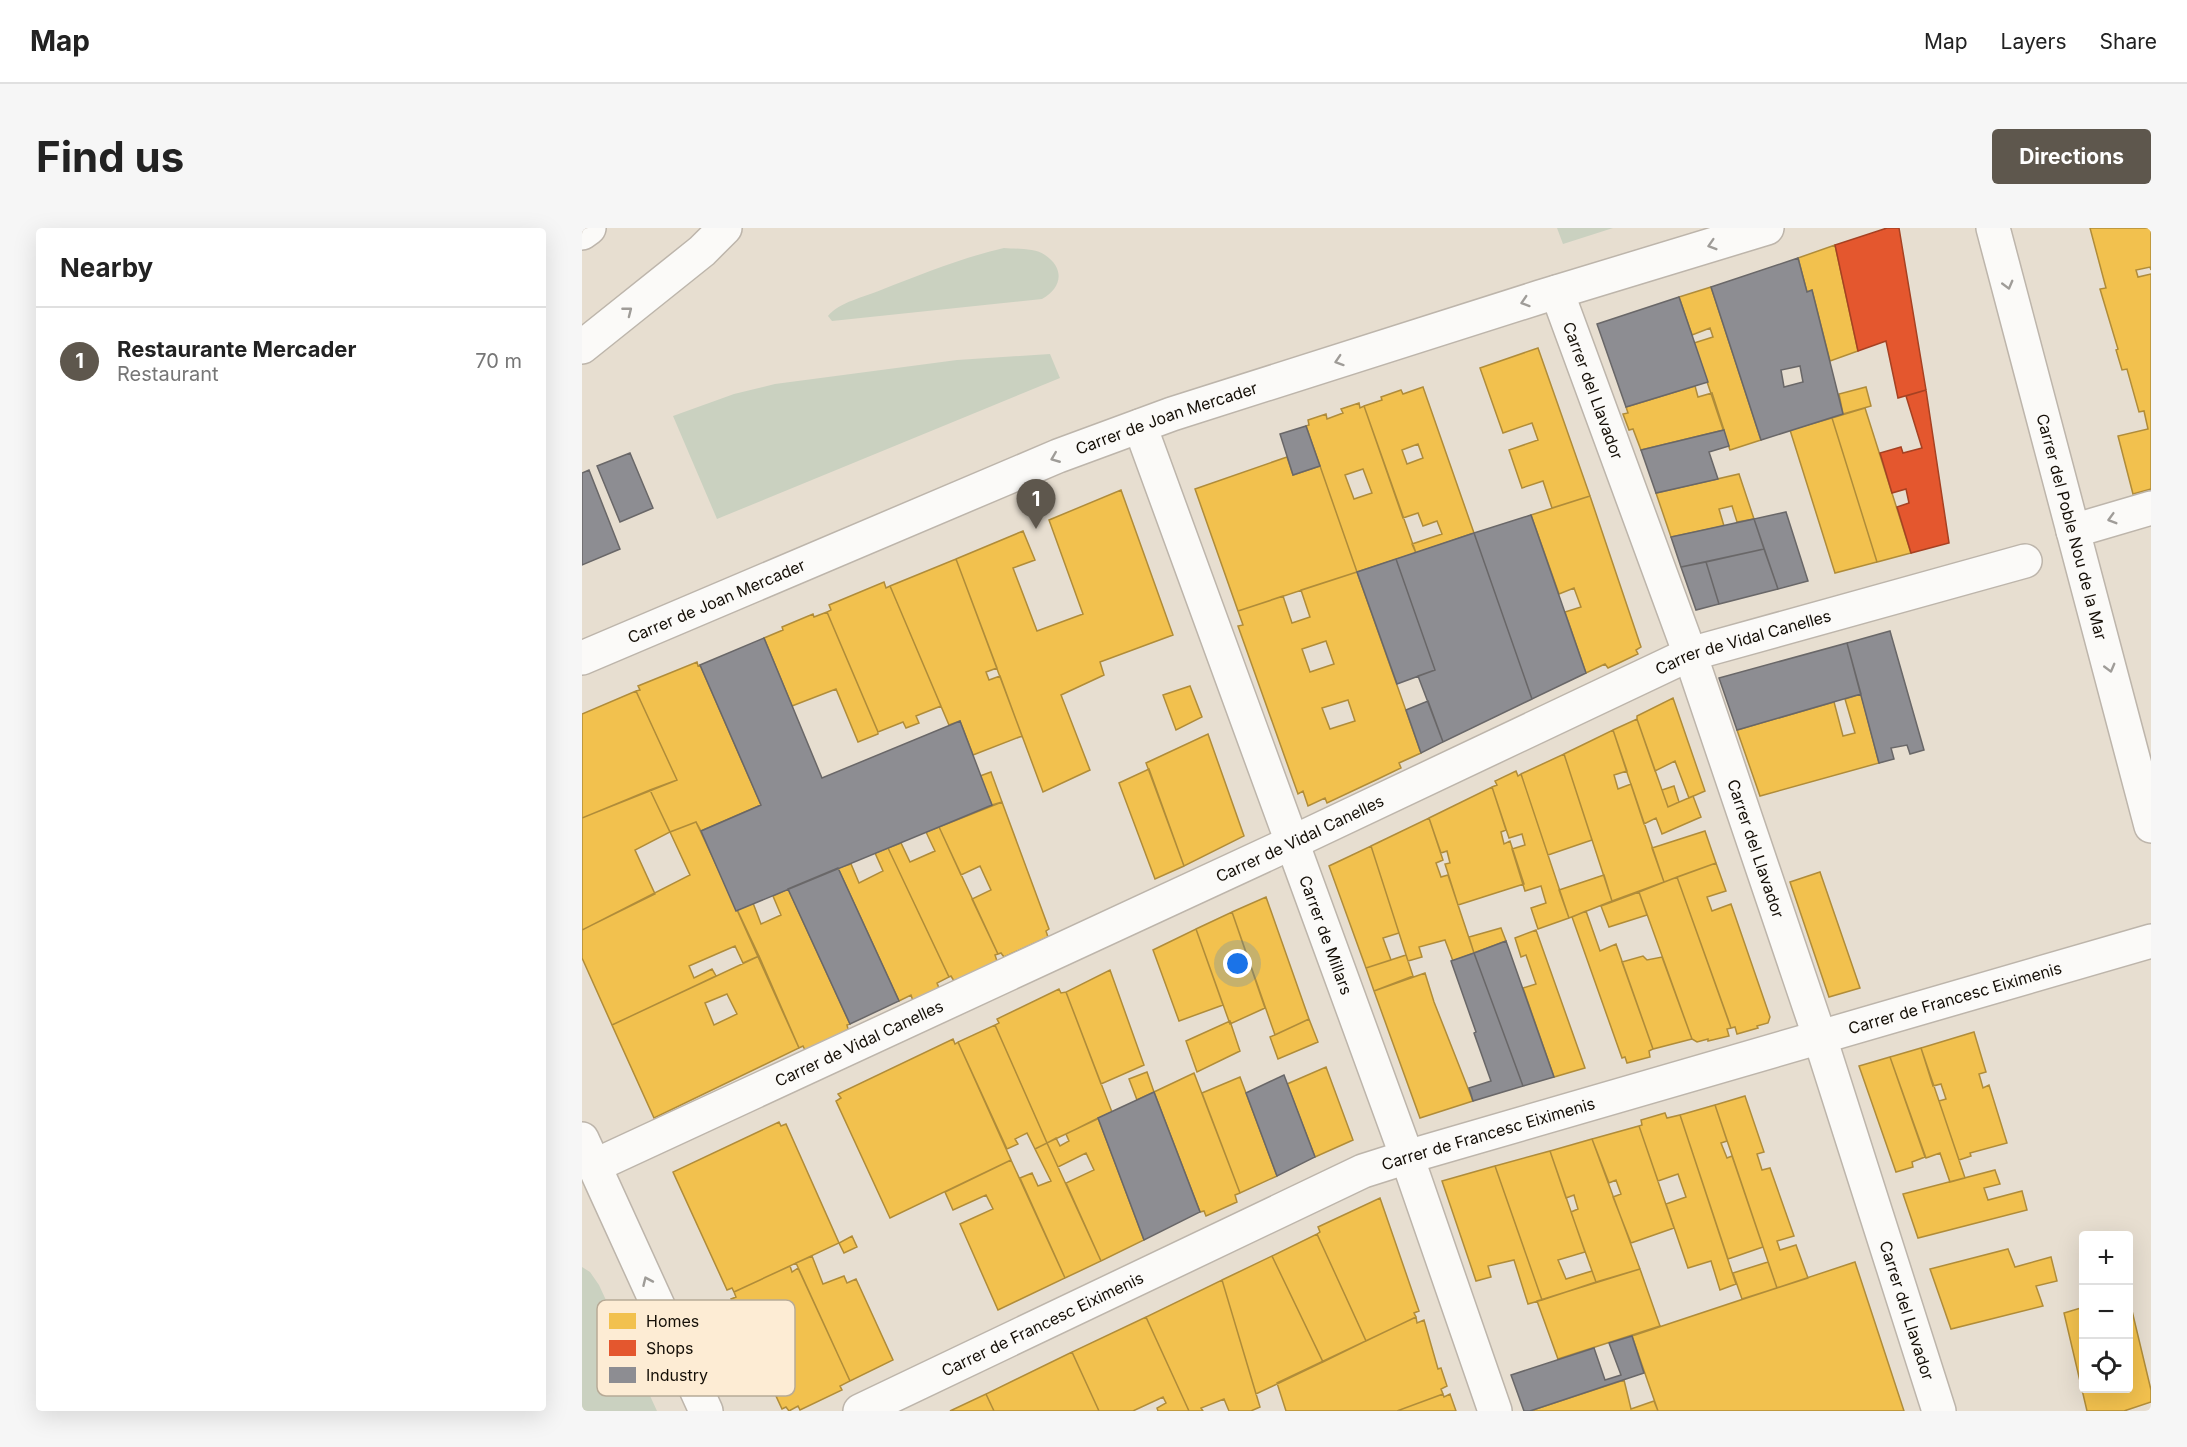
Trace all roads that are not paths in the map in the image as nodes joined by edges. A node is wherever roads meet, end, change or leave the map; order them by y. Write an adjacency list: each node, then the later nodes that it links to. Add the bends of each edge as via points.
1 (589, 228): 5 (street)
2 (725, 228): 7 (street, one-way to 2)
3 (1767, 228): 6 (street, Carrer de Joan Mercader, one-way to 6)
4 (1993, 228): 10 (street, Carrer del Poble Nou de la Mar, one-way to 10)
5 (582, 233)
6 (1557, 292): 8 (street, Carrer de Joan Mercader, one-way to 8); 12 (street, Carrer del Llavador)
7 (582, 347)
8 (1140, 426): 13 (street, Carrer de Joan Mercader, one-way to 13, via 1058,456); 15 (street, Carrer de Millars)
9 (2151, 508): 10 (street, one-way to 10)
10 (2073, 531): 14 (street, Carrer del Poble Nou de la Mar, one-way to 14)
11 (2025, 561): 12 (street, Carrer de Vidal Canelles)
12 (1690, 654): 15 (street, Carrer de Vidal Canelles); 17 (street, Carrer del Llavador)
13 (582, 658)
14 (2151, 826)
15 (1291, 843): 18 (street, Carrer de Vidal Canelles); 19 (street, Carrer de Millars)
16 (2151, 941): 17 (street, Carrer de Francesc Eiximenis)
17 (1820, 1038): 19 (street, Carrer de Francesc Eiximenis); 25 (street, Carrer del Llavador)
18 (588, 1153): 20 (street, one-way to 18)
19 (1407, 1157): 23 (street, Carrer de Francesc Eiximenis, via 1363,1171); 24 (street, Carrer de Millars)
20 (655, 1300)
21 (699, 1396): 22 (street, one-way to 21)
22 (706, 1411)
23 (860, 1411)
24 (1495, 1411)
25 (1939, 1411)

